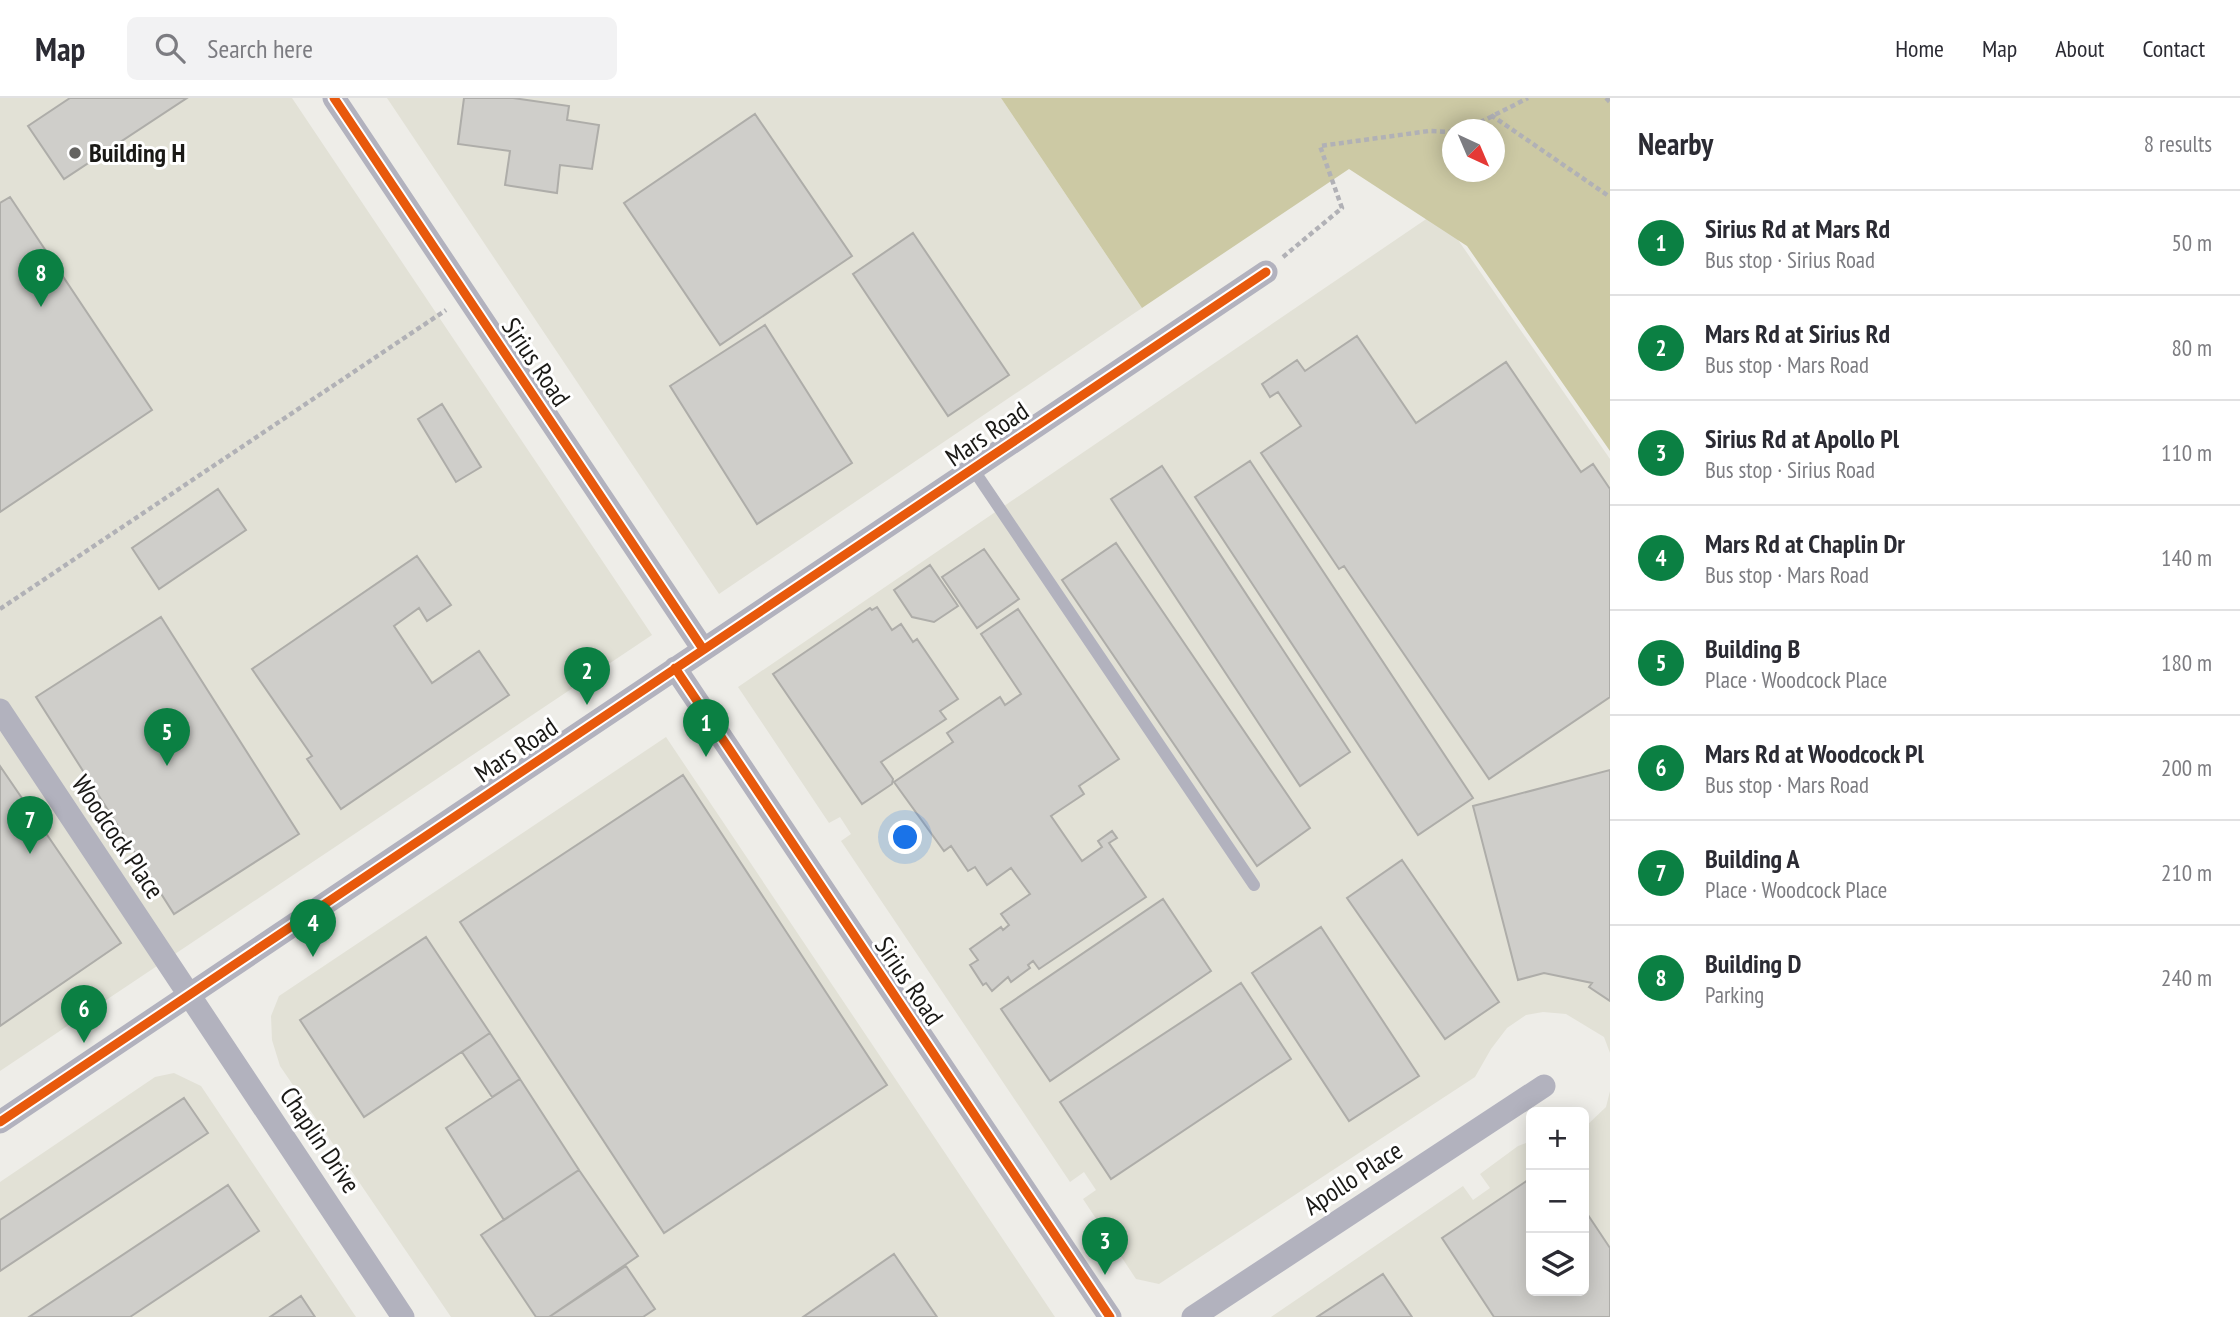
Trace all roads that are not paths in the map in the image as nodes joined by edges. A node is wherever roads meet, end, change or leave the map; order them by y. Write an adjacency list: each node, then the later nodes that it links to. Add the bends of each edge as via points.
1 (334, 98): 4 (street, Sirius Road)
2 (1266, 272): 3 (street, Mars Road)
3 (973, 469): 4 (street, Mars Road); 7 (lane)
4 (703, 649): 5 (street, Mars Road)
5 (675, 668): 8 (street, Mars Road); 12 (street, Sirius Road)
6 (0, 710): 8 (street, Woodcock Place)
7 (1254, 885)
8 (189, 995): 10 (street, Mars Road); 11 (street, Chaplin Drive)
9 (1544, 1086): 13 (street, Apollo Place)
10 (0, 1122)
11 (403, 1317)
12 (1110, 1317)
13 (1193, 1317)

